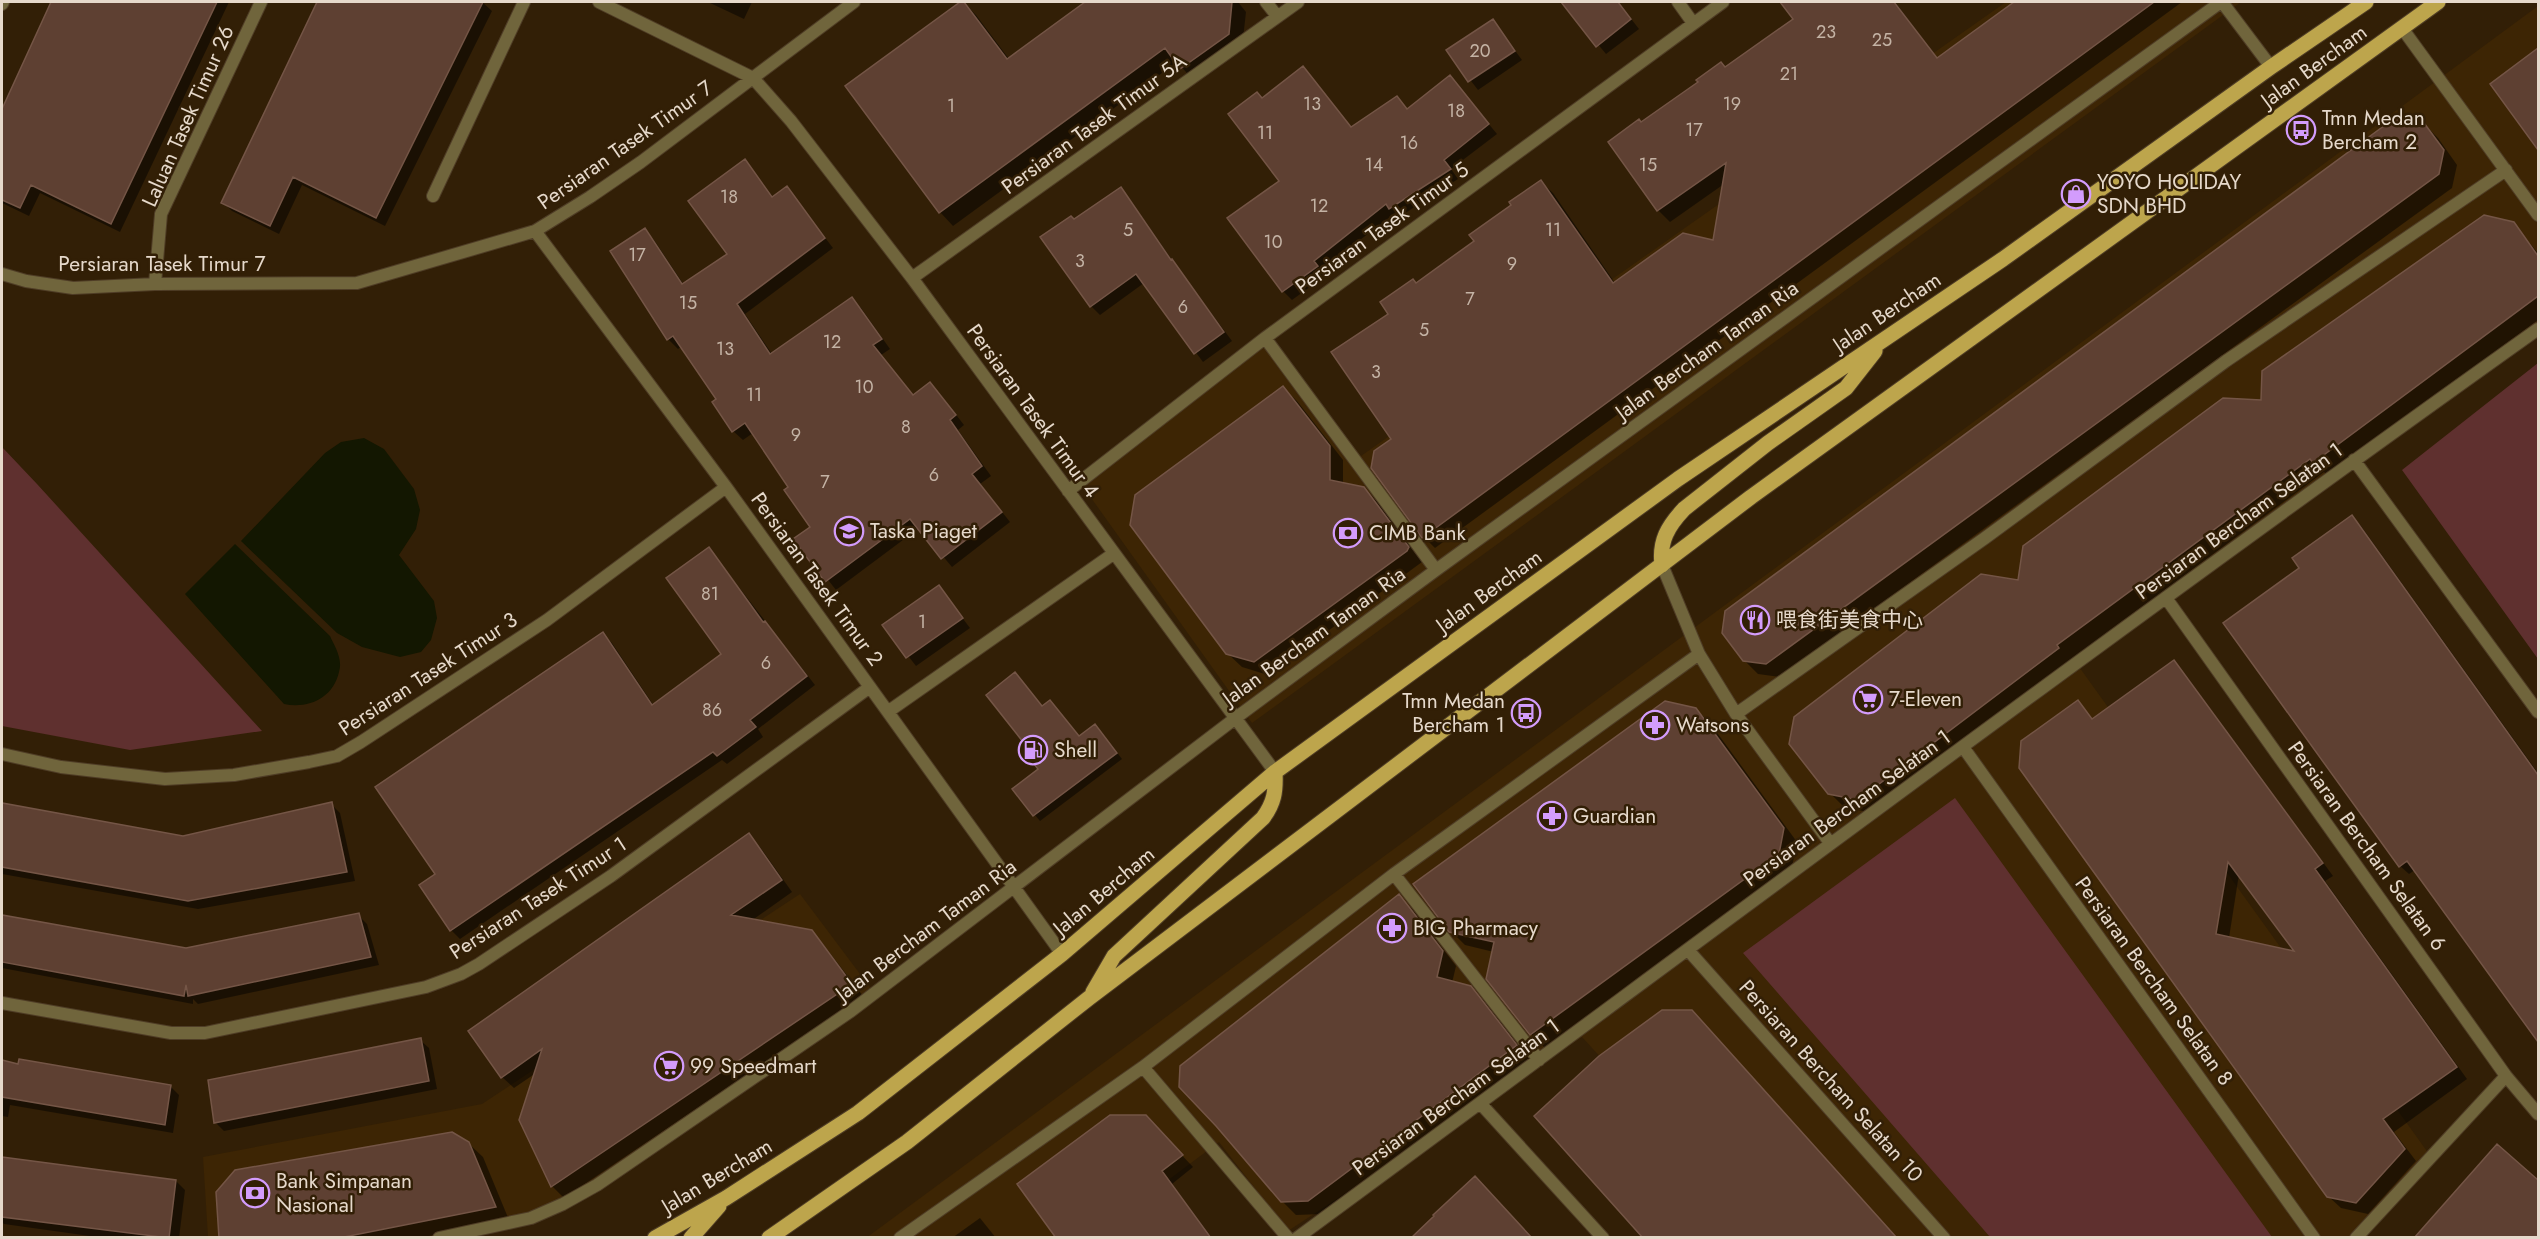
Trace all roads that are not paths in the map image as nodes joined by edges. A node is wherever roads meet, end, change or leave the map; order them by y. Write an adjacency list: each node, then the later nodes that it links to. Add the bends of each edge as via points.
1 (261, 2): 23 (street, Laluan Tasek Timur 26, via 161,214)
2 (524, 2): 18 (street)
3 (599, 2): 16 (street)
4 (854, 2): 16 (street, Persiaran Tasek Timur 7)
5 (1266, 2): 12 (street)
6 (1298, 2): 12 (street, Persiaran Tasek Timur 5A)
7 (1678, 2): 13 (street)
8 (1723, 2): 13 (street, Persiaran Tasek Timur 5)
9 (2222, 2): 15 (street); 32 (street, Jalan Bercham Taman Ria)
10 (2366, 2): 15 (main road, Jalan Bercham)
11 (2438, 2): 14 (main road, Jalan Bercham)
12 (1277, 16): 22 (street, Persiaran Tasek Timur 5A)
13 (1693, 23): 25 (street, Persiaran Tasek Timur 5)
14 (2402, 28): 17 (street); 31 (main road, Jalan Bercham)
15 (2271, 67): 26 (main road, Jalan Bercham)
16 (753, 78): 20 (street, Persiaran Tasek Timur 7, via 641,162); 22 (street, Persiaran Tasek Timur 4)
17 (2506, 170): 19 (street); 38 (street, via 2226,361)
18 (433, 196)
19 (2538, 215)
20 (535, 231): 23 (street, Persiaran Tasek Timur 7, via 357,283); 28 (street, Persiaran Tasek Timur 2)
21 (2, 274): 23 (street, Persiaran Tasek Timur 7, via 73,288)
22 (912, 278): 29 (street, Persiaran Tasek Timur 4)
23 (155, 284)
24 (2538, 329): 27 (street, Persiaran Bercham Selatan 1)
25 (1265, 338): 29 (street, Persiaran Tasek Timur 5); 32 (street)
26 (1884, 339): 31 (main road, via 1846,388 1768,443 1672,521 1660,551); 42 (main road, Jalan Bercham, via 1678,479)
27 (2354, 460): 33 (street, Persiaran Bercham Selatan 1); 37 (street)
28 (726, 487): 35 (street, Persiaran Tasek Timur 2); 41 (street, Persiaran Tasek Timur 3, via 547,620 337,756 234,775 165,778 61,767)
29 (1068, 491): 30 (street, Persiaran Tasek Timur 4)
30 (1113, 554): 36 (street); 39 (street, Persiaran Tasek Timur 4)
31 (1662, 565): 34 (street); 48 (main road, Jalan Bercham)
32 (1436, 570): 39 (street, Jalan Bercham Taman Ria)
33 (2166, 598): 40 (street, Persiaran Bercham Selatan 1); 52 (street, Persiaran Bercham Selatan 6)
34 (1699, 654): 38 (street); 44 (street)
35 (870, 687): 36 (street, Persiaran Tasek Timur 2); 49 (street, Persiaran Tasek Timur 1, via 611,876 479,964 426,987 205,1033 171,1033)
36 (889, 711): 45 (street, Persiaran Tasek Timur 2)
37 (2538, 712)
38 (1736, 714): 43 (street)
39 (1237, 717): 42 (street, Persiaran Tasek Timur 4); 45 (street, Jalan Bercham Taman Ria)
40 (1963, 747): 43 (street, Persiaran Bercham Selatan 1); 65 (street, Persiaran Bercham Selatan 8)
41 (2, 754)
42 (1275, 772): 47 (main road, Jalan Bercham); 48 (main road, via 1276,794 1263,818 1114,956)
43 (1830, 843): 46 (street, Persiaran Bercham Selatan 1)
44 (1394, 874): 50 (street); 51 (street)
45 (1014, 888): 47 (street, Persiaran Tasek Timur 2); 56 (street, Jalan Bercham Taman Ria, via 851,1011 597,1185 531,1218)
46 (1688, 950): 50 (street, Persiaran Bercham Selatan 1); 64 (street, Persiaran Bercham Selatan 10)
47 (1062, 954): 55 (main road, Jalan Bercham, via 858,1113)
48 (1089, 998): 59 (main road, Jalan Bercham, via 907,1142)
49 (2, 1003)
50 (1539, 1060): 53 (street, Persiaran Bercham Selatan 1)
51 (1143, 1067): 60 (street); 61 (street)
52 (2506, 1076): 54 (street, Persiaran Bercham Selatan 6); 66 (street)
53 (1480, 1103): 62 (street, Persiaran Bercham Selatan 1); 63 (street)
54 (2538, 1114)
55 (726, 1198): 57 (main road, Jalan Bercham); 58 (main road)
56 (439, 1238)
57 (655, 1238)
58 (691, 1238)
59 (769, 1238)
60 (900, 1238)
61 (1288, 1238)
62 (1298, 1238)
63 (1603, 1238)
64 (1944, 1238)
65 (2314, 1238)
66 (2356, 1238)

